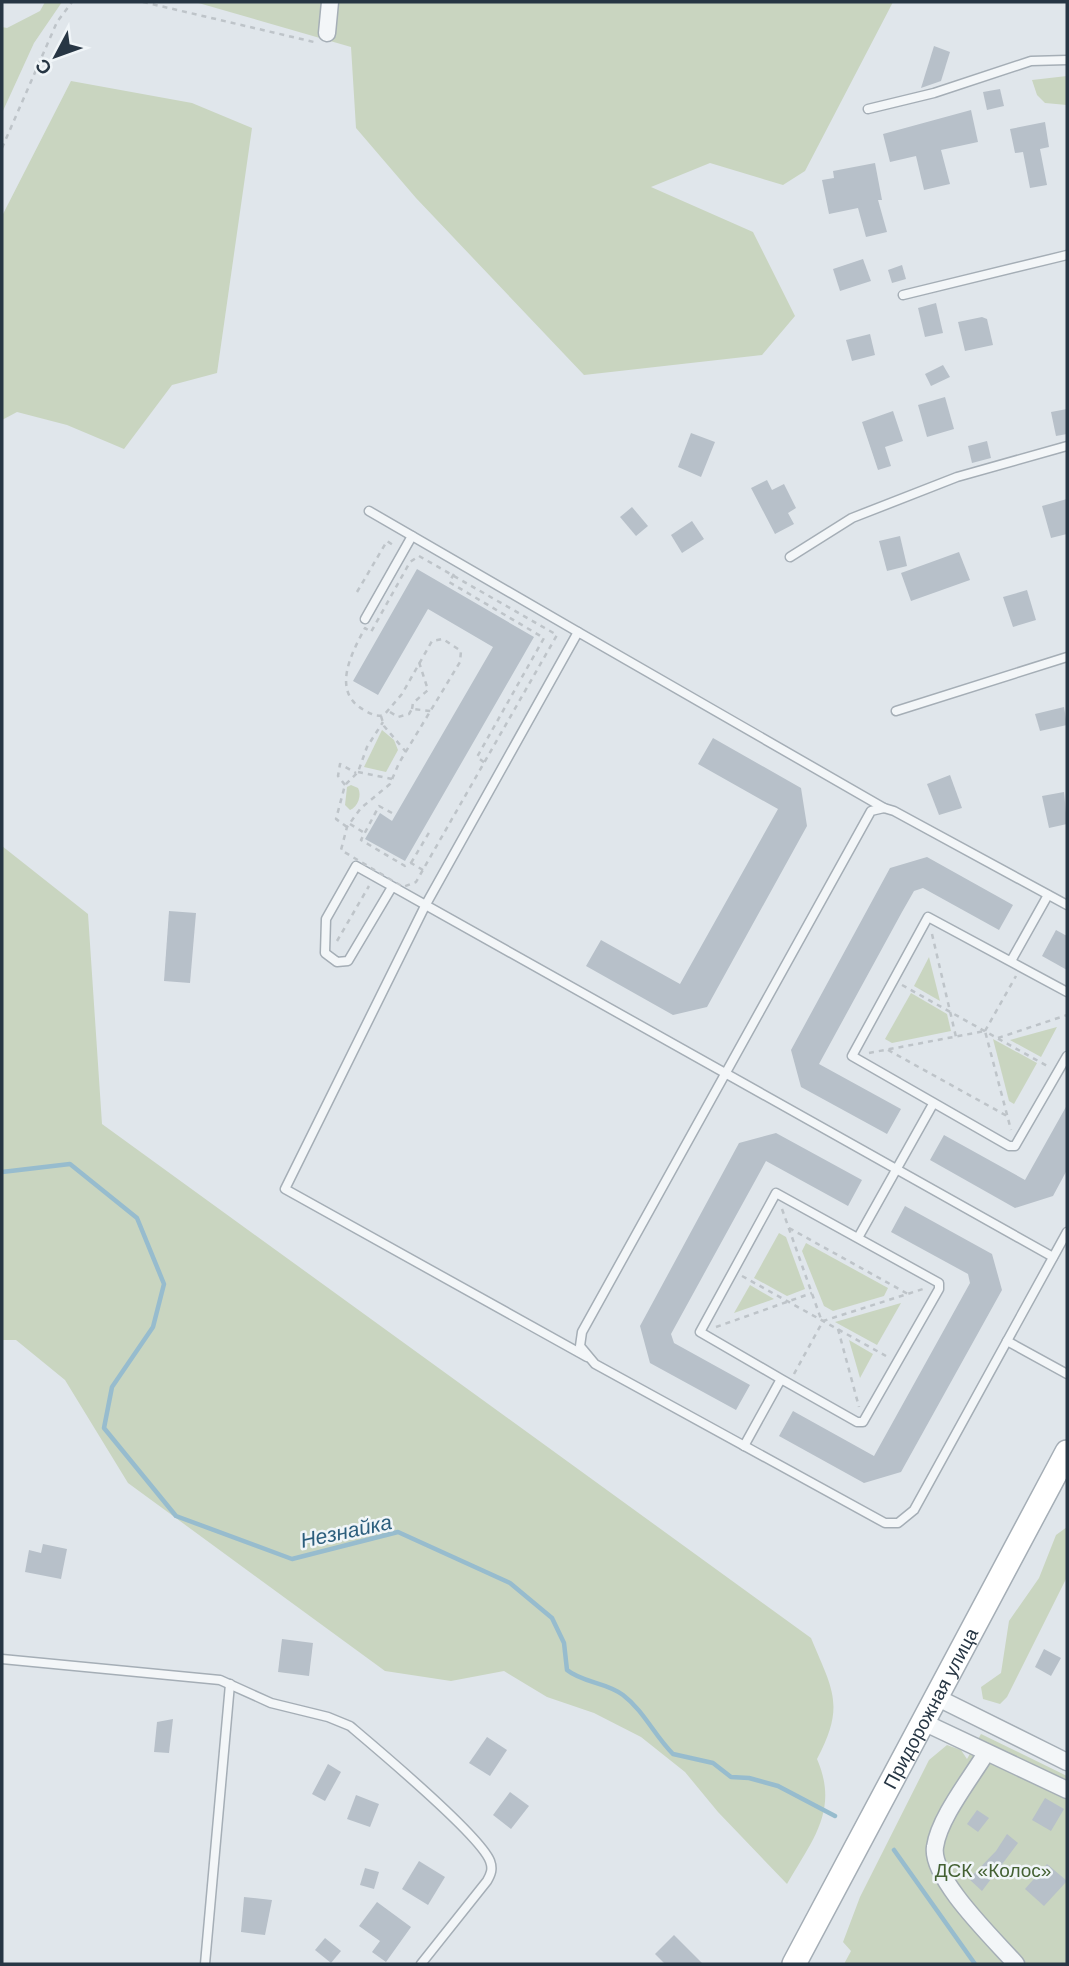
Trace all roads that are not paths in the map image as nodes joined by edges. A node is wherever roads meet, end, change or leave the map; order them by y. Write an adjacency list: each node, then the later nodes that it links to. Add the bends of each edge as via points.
1 (330, 2): 2 (street)
2 (327, 33)
3 (1067, 60): 4 (lane, via 1031,61)
4 (868, 109)
5 (1067, 255): 6 (lane)
6 (904, 295)
7 (1067, 446): 10 (lane, via 957,477 852,518)
8 (369, 511): 9 (lane)
9 (412, 536): 11 (lane); 12 (lane)
10 (790, 557)
11 (365, 619)
12 (578, 632): 15 (lane); 19 (lane)
13 (1067, 657): 14 (lane)
14 (896, 711)
15 (884, 808): 17 (lane); 23 (lane, via 865,817)
16 (393, 887): 16 (lane, via 356,866 326,919 323,948 329,957 343,963 353,957); 19 (lane)
17 (1048, 895): 18 (lane); 20 (lane)
18 (1067, 905)
19 (425, 906): 23 (lane); 30 (lane, via 285,1189)
20 (1011, 961): 21 (lane); 24 (lane, via 928,917 892,979 852,1056)
21 (1067, 992)
22 (1067, 1056): 24 (lane, via 1015,1146)
23 (723, 1074): 25 (lane); 30 (lane, via 582,1332 580,1346)
24 (933, 1104): 25 (lane)
25 (896, 1170): 27 (lane); 28 (lane)
26 (1067, 1232): 28 (lane)
27 (859, 1236): 32 (lane, via 939,1283 863,1422); 32 (lane, via 776,1193 700,1332)
28 (1053, 1258): 29 (lane)
29 (1007, 1341): 31 (lane); 33 (lane, via 914,1510 898,1523 885,1523)
30 (588, 1357): 33 (lane)
31 (1067, 1374)
32 (785, 1382): 33 (lane)
33 (744, 1446)
34 (1067, 1452): 37 (main road, Придорожная улица)
35 (2, 1660): 36 (lane)
36 (230, 1684): 42 (lane); 43 (lane, via 271,1703 350,1726 488,1856 492,1872 487,1881)
37 (934, 1696): 38 (main road, Придорожная улица); 40 (street)
38 (921, 1721): 39 (street); 44 (main road, Придорожная улица)
39 (986, 1753): 41 (street); 45 (street, via 944,1823 935,1847 936,1864)
40 (1067, 1762)
41 (1067, 1790)
42 (205, 1964)
43 (421, 1964)
44 (794, 1964)
45 (1016, 1964)

